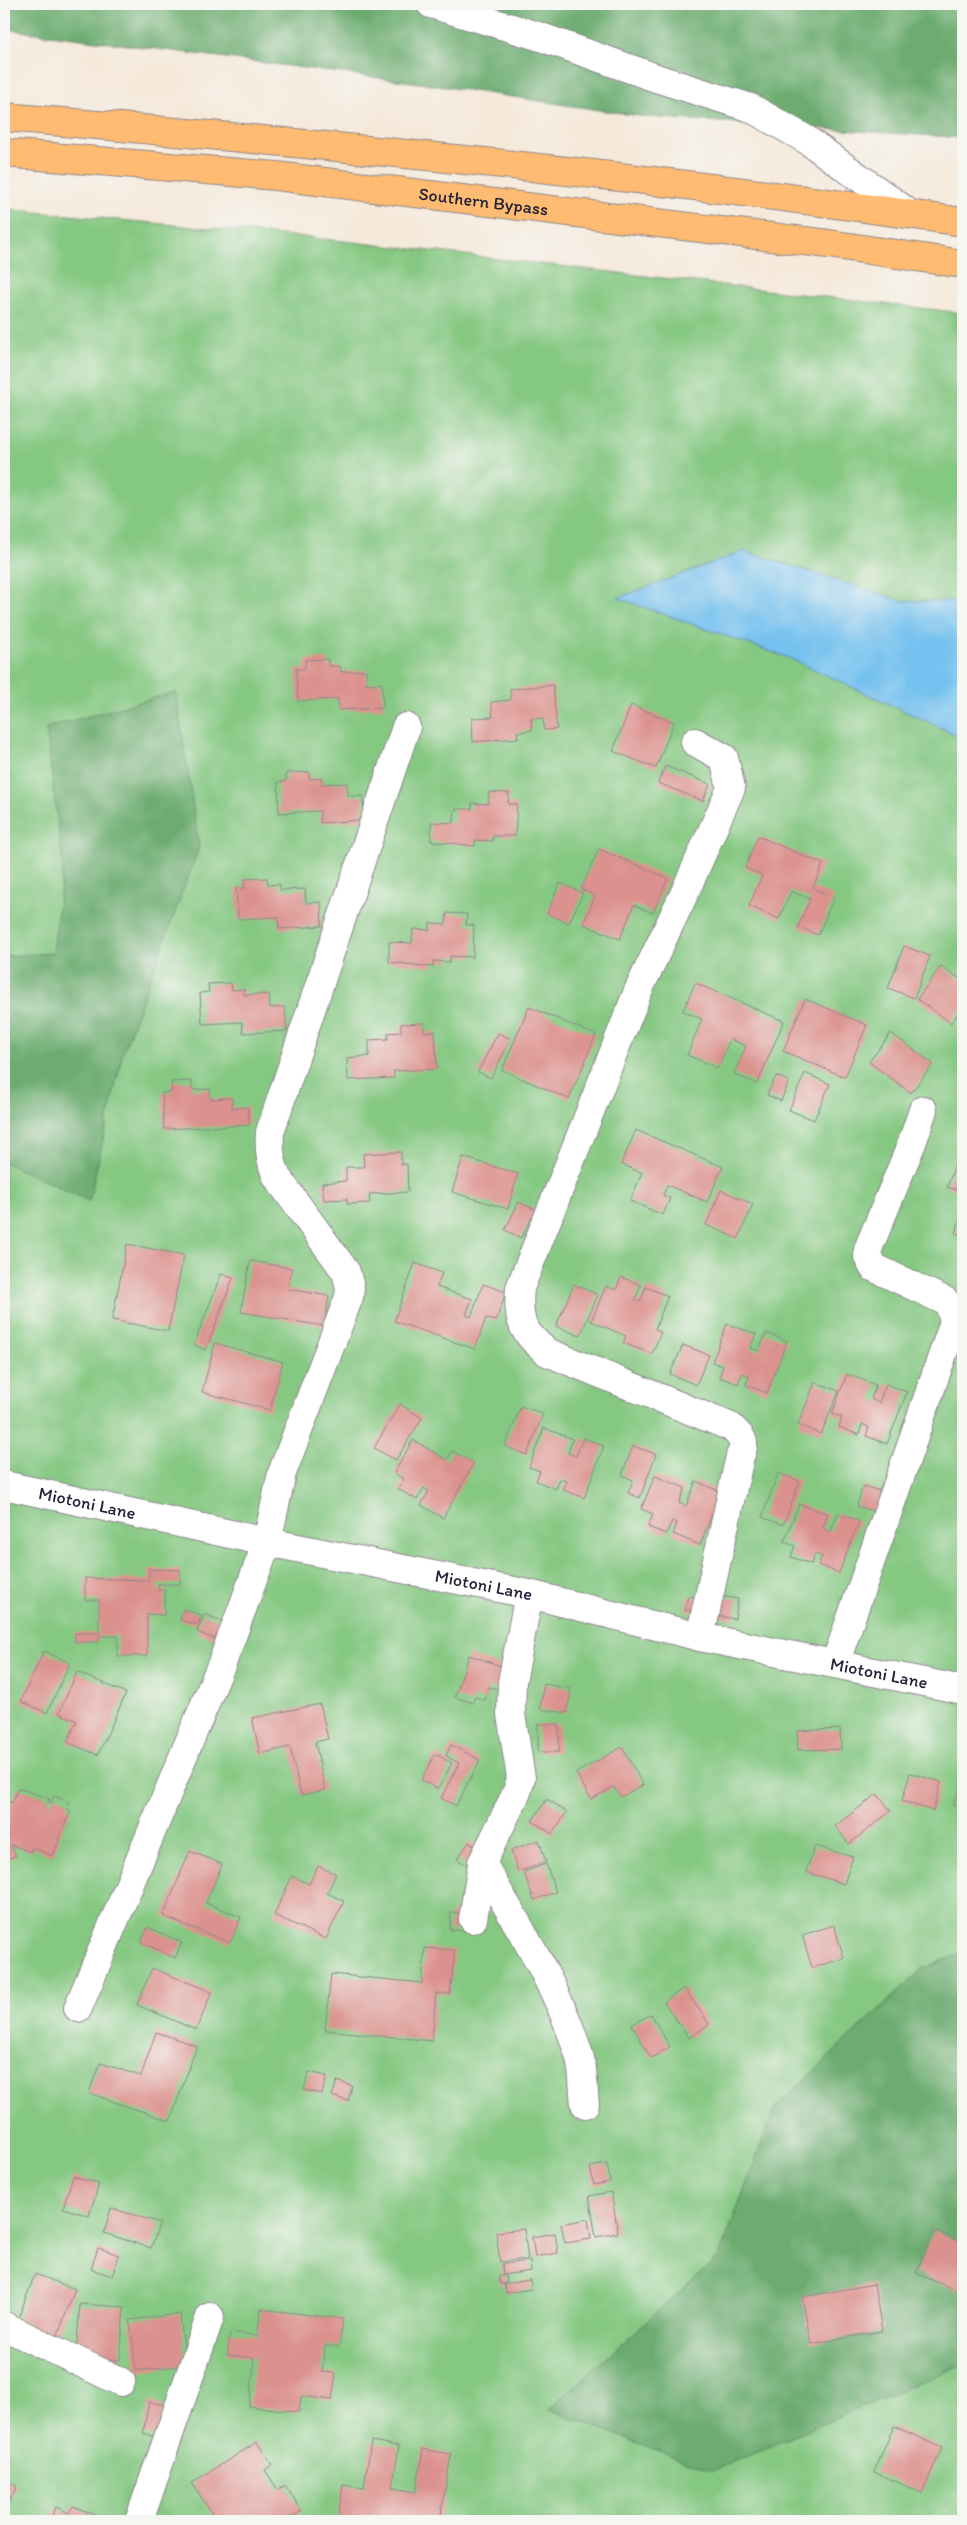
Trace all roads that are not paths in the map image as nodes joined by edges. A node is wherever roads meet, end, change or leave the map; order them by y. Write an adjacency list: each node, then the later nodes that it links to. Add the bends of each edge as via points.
1 (431, 4): 4 (street, via 739,102 807,140)
2 (4, 117): 4 (highway, Southern Bypass, via 285,141 818,200)
3 (4, 153): 6 (highway, Southern Bypass, via 276,176 829,244)
4 (910, 214): 5 (highway, Southern Bypass)
5 (963, 222)
6 (963, 264)
7 (406, 727): 11 (street, via 270,1132 271,1164 277,1177 346,1272 350,1288 278,1485)
8 (695, 742): 13 (street, via 724,758 731,788 638,991 520,1288 519,1301 524,1329 547,1352 731,1427 743,1439 744,1447)
9 (923, 1110): 14 (street, via 868,1249 868,1257 873,1267 946,1301 954,1322)
10 (4, 1485): 11 (street, Miotoni Lane)
11 (267, 1542): 12 (street, Miotoni Lane); 18 (street, via 222,1663)
12 (529, 1594): 13 (street, Miotoni Lane); 16 (street, via 512,1682 511,1714 521,1778)
13 (700, 1637): 14 (street, Miotoni Lane)
14 (835, 1664): 15 (street, Miotoni Lane)
15 (963, 1690)
16 (482, 1863): 17 (street); 19 (street, via 536,1956 563,2012 580,2056)
17 (473, 1919)
18 (78, 2008)
19 (585, 2104)
20 (210, 2317): 23 (street)
21 (4, 2326): 22 (street)
22 (121, 2382)
23 (139, 2521)

